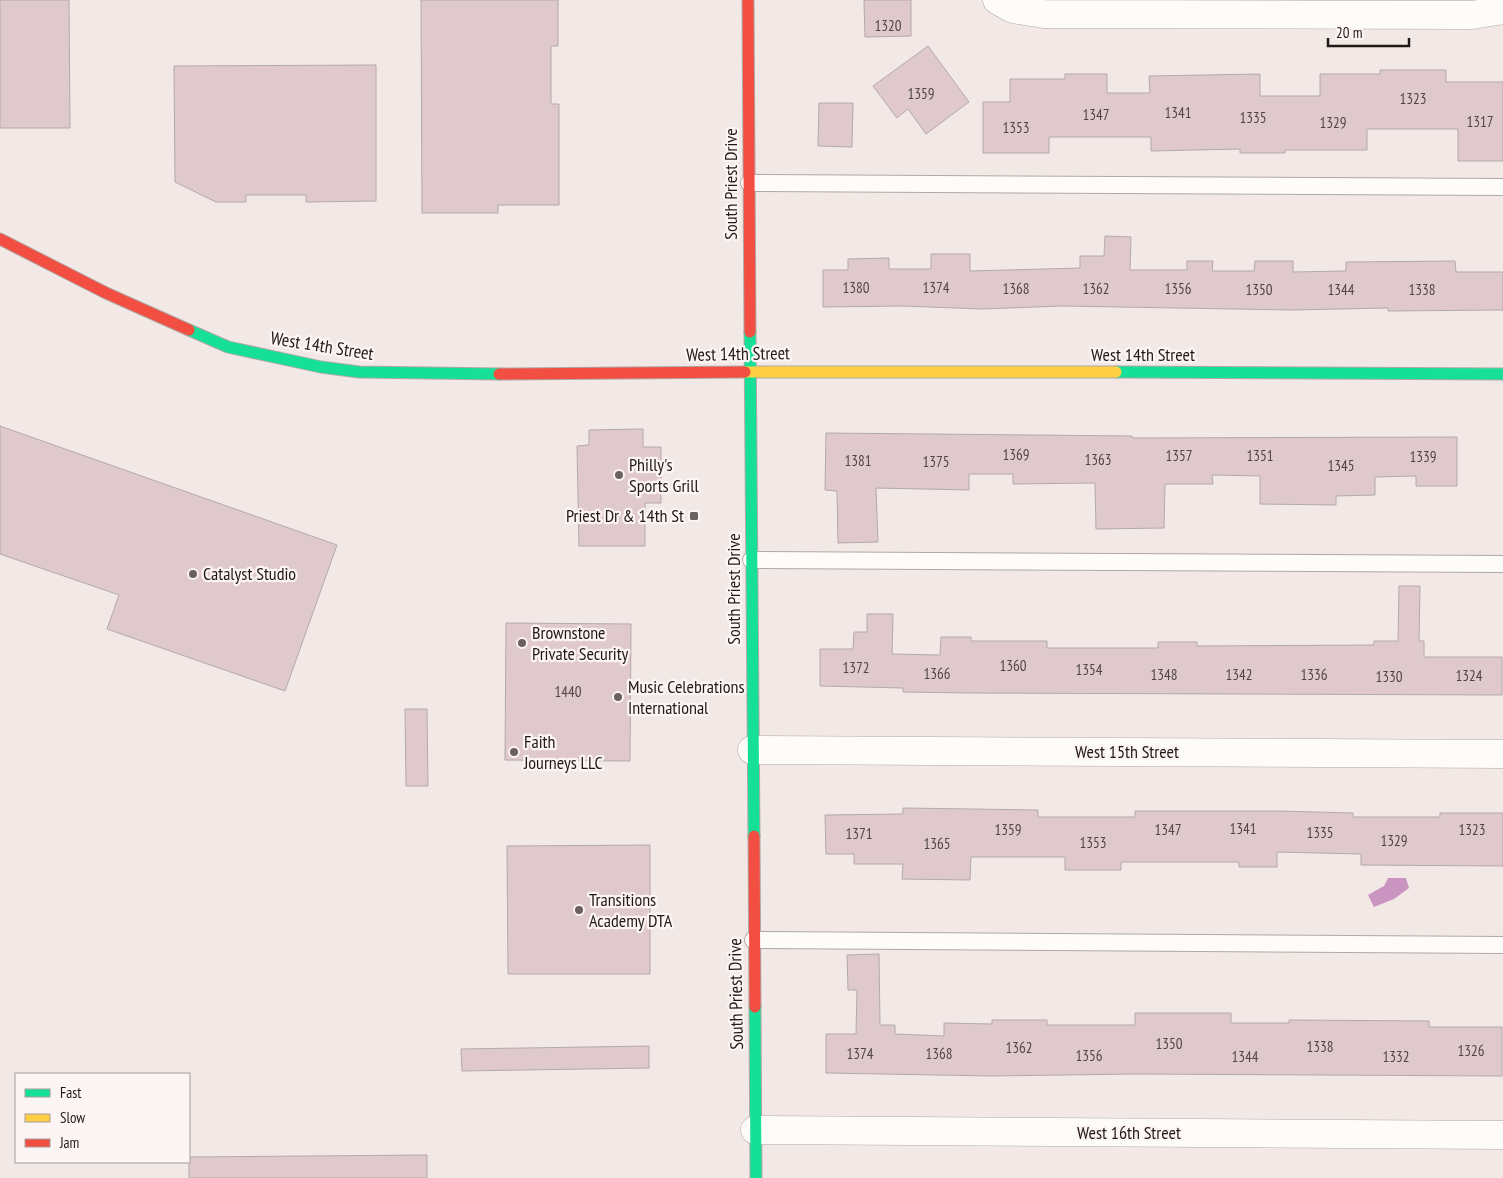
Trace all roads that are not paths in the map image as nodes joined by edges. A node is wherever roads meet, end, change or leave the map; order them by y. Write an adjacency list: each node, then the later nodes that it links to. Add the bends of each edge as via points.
1 (748, 0): 6 (street, South Priest Drive)
2 (998, 1): 3 (street, via 1028,12)
3 (1161, 7): 4 (street)
4 (1358, 7): 5 (street, via 1472,15)
5 (1503, 10)
6 (749, 183): 7 (lane); 9 (street, South Priest Drive)
7 (1503, 186)
8 (0, 240): 9 (street, West 14th Street, via 106,293 228,347 321,368 441,375)
9 (750, 372): 10 (street, West 14th Street); 11 (street, South Priest Drive)
10 (1503, 374)
11 (751, 560): 12 (lane); 13 (street, South Priest Drive)
12 (1503, 564)
13 (752, 750): 14 (street, West 15th Street); 15 (street, South Priest Drive)
14 (1503, 754)
15 (753, 940): 16 (lane); 17 (street, South Priest Drive)
16 (1503, 945)
17 (755, 1130): 18 (street, West 16th Street); 19 (street, South Priest Drive)
18 (1503, 1135)
19 (756, 1178)

